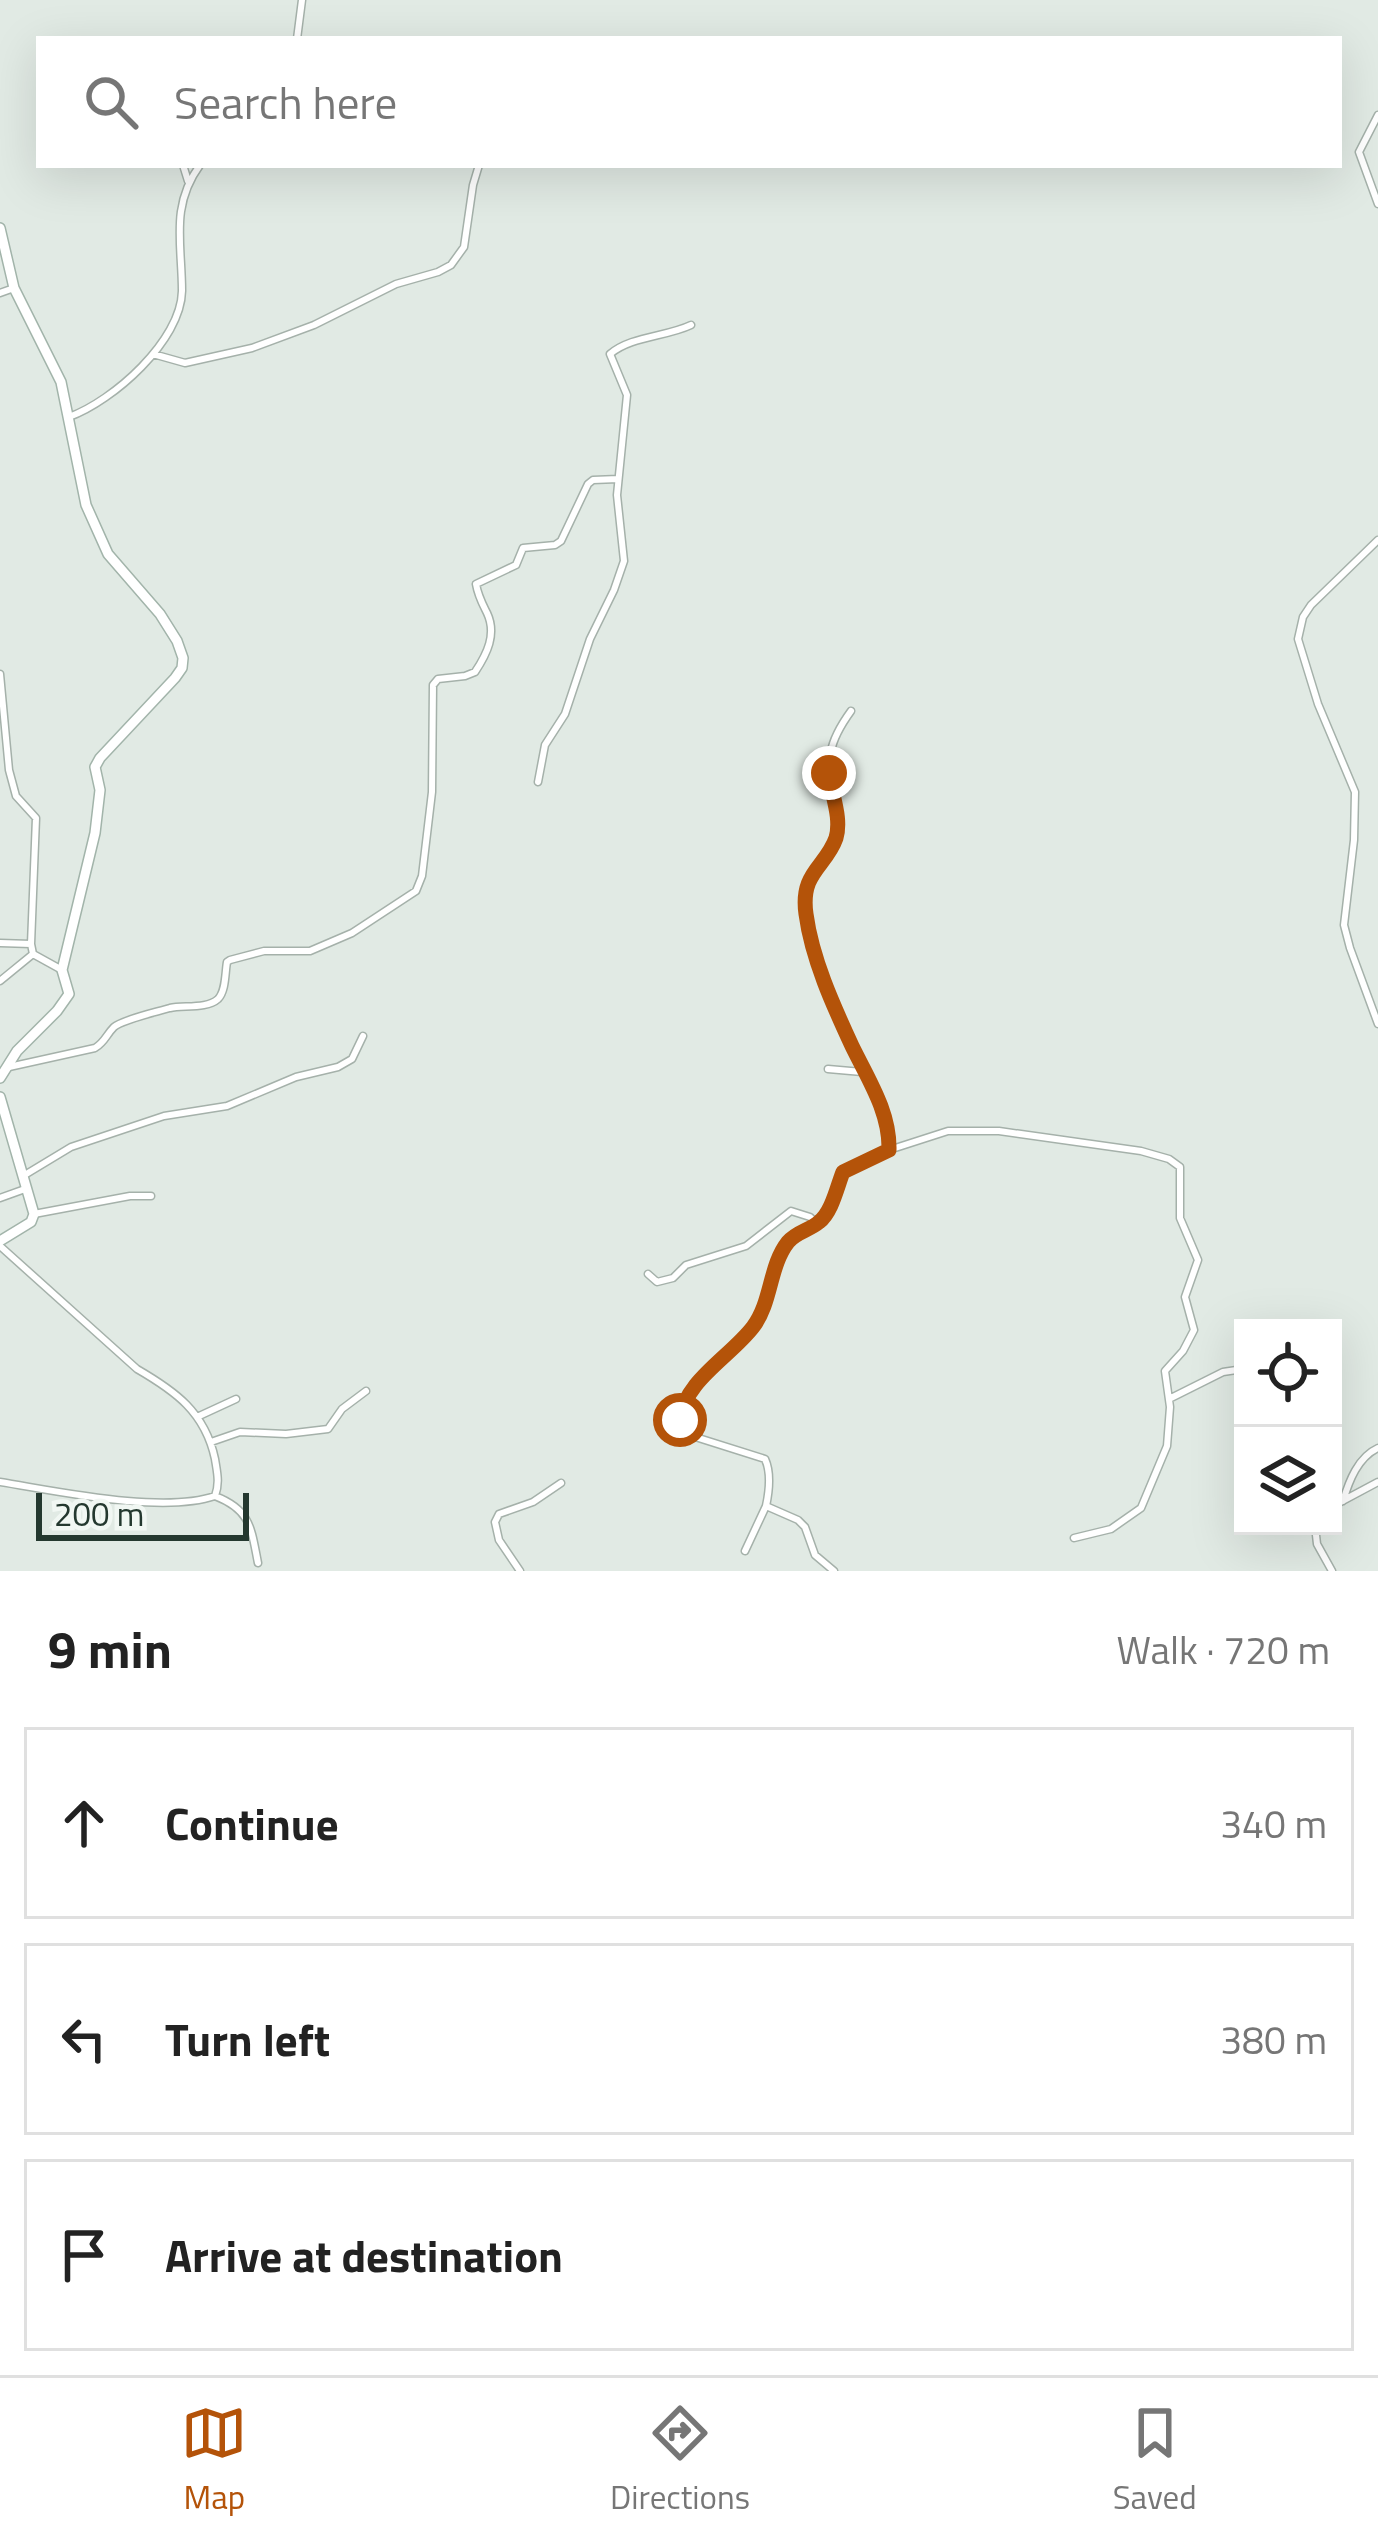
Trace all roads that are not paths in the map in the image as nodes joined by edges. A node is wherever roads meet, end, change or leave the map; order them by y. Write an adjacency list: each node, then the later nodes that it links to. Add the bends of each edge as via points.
1 (302, 0): 2 (street)
2 (297, 36)
3 (1378, 115): 8 (street, via 1360,152)
4 (184, 168): 7 (street)
5 (198, 168): 7 (street)
6 (478, 168): 13 (street, via 464,247 451,265 252,348 185,362)
7 (188, 181): 13 (street, via 179,217 178,313)
8 (1378, 204)
9 (0, 228): 10 (street)
10 (14, 288): 11 (street); 14 (street, via 61,382)
11 (0, 293)
12 (692, 326): 15 (street, via 611,352 627,395)
13 (153, 354): 14 (street)
14 (68, 418): 24 (street, via 99,537 160,614 183,658 176,678 95,766 95,832)
15 (618, 479): 19 (street, via 621,572 545,745); 29 (street, via 587,484 561,541 523,548 516,565 476,584 493,634 475,672 433,686 432,792 422,876 412,895 310,951 230,960 214,1002 125,1022 94,1048)
16 (1378, 540): 26 (street, via 1311,605 1298,639 1354,791 1344,925)
17 (0, 674): 21 (street)
18 (851, 711): 30 (street, via 830,754 836,837 809,882 806,914 832,1003)
19 (538, 782)
20 (0, 790): 21 (street)
21 (16, 796): 23 (street, via 36,818)
22 (0, 943): 23 (street)
23 (32, 949): 24 (street); 25 (street)
24 (63, 973): 29 (street, via 69,994)
25 (0, 981)
26 (1378, 1024)
27 (363, 1036): 33 (street, via 338,1067 71,1147)
28 (828, 1069): 30 (street)
29 (3, 1073)
30 (865, 1074): 32 (street)
31 (0, 1097): 33 (street)
32 (889, 1150): 37 (street, via 843,1172); 43 (street, via 948,1131 1000,1131 1141,1151 1180,1167 1180,1218 1198,1260 1185,1297 1194,1330 1165,1371)
33 (25, 1182): 35 (street); 36 (street)
34 (151, 1196): 36 (street)
35 (0, 1198)
36 (34, 1214): 38 (street)
37 (817, 1224): 39 (street, via 791,1210 746,1246 666,1280); 52 (street, via 788,1242 764,1310 681,1411 689,1435 767,1460)
38 (0, 1243): 44 (street)
39 (648, 1274)
40 (1234, 1370): 43 (street)
41 (366, 1391): 45 (street, via 328,1429 240,1432)
42 (236, 1399): 44 (street)
43 (1169, 1399): 54 (street, via 1167,1446 1141,1508 1111,1529)
44 (197, 1418): 45 (street)
45 (211, 1442): 50 (street)
46 (1378, 1448): 51 (street, via 1366,1455)
47 (0, 1482): 50 (street, via 165,1503)
48 (1378, 1482): 51 (street)
49 (562, 1483): 57 (street, via 495,1522)
50 (215, 1496): 56 (street, via 240,1508)
51 (1343, 1501)
52 (766, 1506): 55 (street); 58 (street, via 805,1526 815,1555)
53 (1315, 1535): 59 (street)
54 (1074, 1538)
55 (745, 1551)
56 (258, 1563)
57 (520, 1571)
58 (834, 1571)
59 (1332, 1571)

